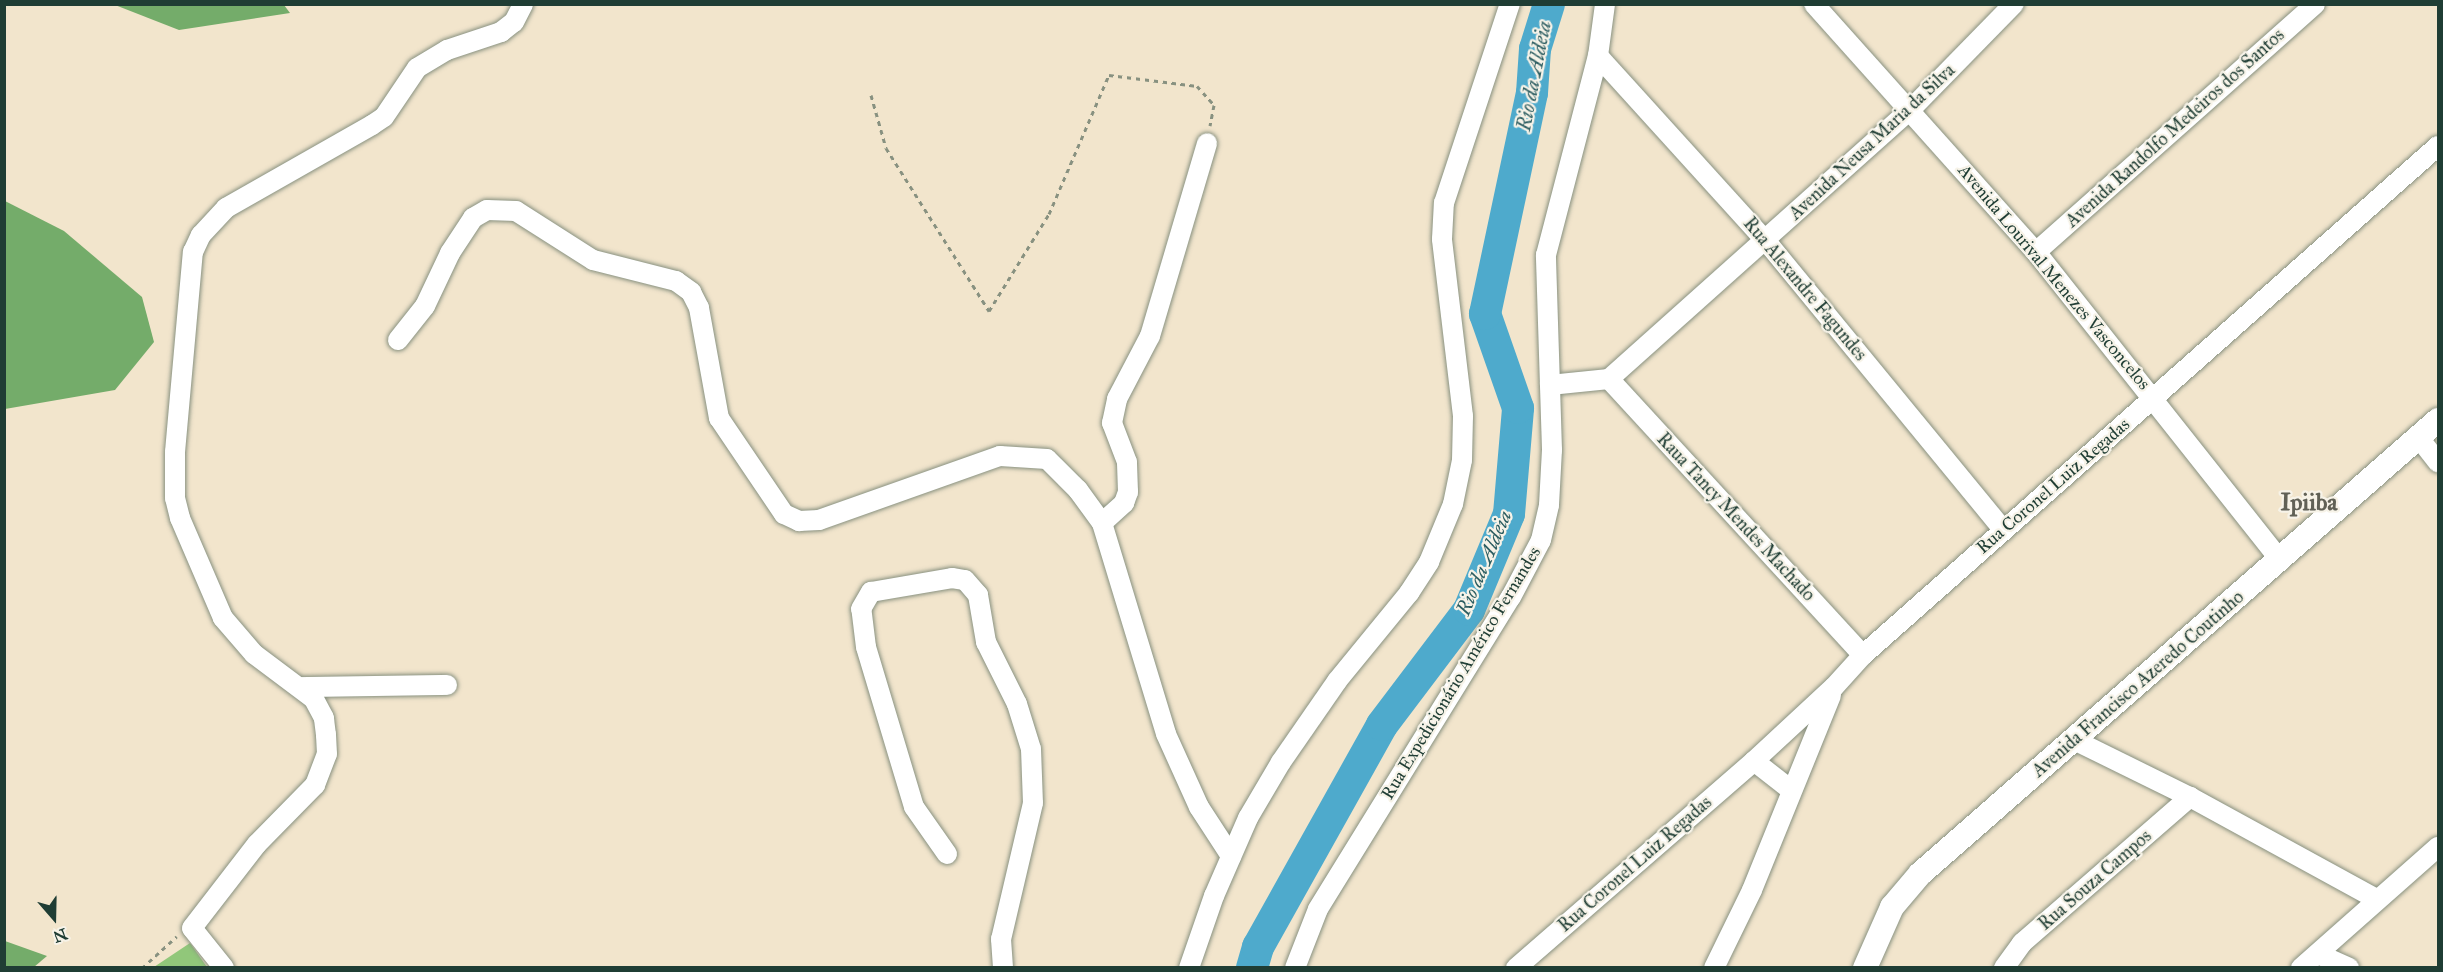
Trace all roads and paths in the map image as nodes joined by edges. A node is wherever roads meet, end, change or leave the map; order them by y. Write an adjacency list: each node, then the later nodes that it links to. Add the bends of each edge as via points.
1 (523, 4): 28 (street, via 514,22 501,32 447,50 417,68 384,117 226,208 201,235 193,252 175,498 186,536 224,618 254,654)
2 (1093, 4): 3 (path)
3 (1117, 4)
4 (1510, 4): 36 (street, via 1493,61 1470,115 1444,203 1442,239 1463,416 1462,460 1453,504 1429,562 1281,762)
5 (1605, 4): 9 (street, Rua Expedicionário Américo Fernandes)
6 (1814, 4): 11 (street, Avenida Lourival Menezes Vasconcelos)
7 (2014, 4): 11 (street, Avenida Neusa Maria da Silva)
8 (2315, 4): 15 (street, Avenida Randolfo Medeiros dos Santos)
9 (1598, 56): 14 (street, Rua Alexandre Fagundes); 18 (street, Rua Expedicionário Américo Fernandes, via 1546,255)
10 (871, 95): 12 (path, via 886,148 989,311 1049,214 1109,75 1197,86 1214,105)
11 (1911, 109): 14 (street, Avenida Neusa Maria da Silva); 15 (street, Avenida Lourival Menezes Vasconcelos)
12 (1207, 142): 23 (street, via 1150,336 1117,399 1112,423 1127,462 1128,492 1124,503)
13 (2439, 146): 19 (street, Rua Coronel Luiz Regadas)
14 (1766, 241): 17 (street, Avenida Neusa Maria da Silva); 24 (street, Rua Alexandre Fagundes)
15 (2036, 252): 19 (street, Avenida Lourival Menezes Vasconcelos)
16 (398, 340): 23 (street, via 425,306 450,253 473,218 487,210 516,211 593,260 676,281 691,292 699,308 719,418 784,514 799,521 819,520 1000,456 1026,455 1047,459 1078,490)
17 (1609, 379): 18 (street); 26 (street, Raua Tancy Mendes Machado)
18 (1550, 385): 44 (street, Rua Expedicionário Américo Fernandes, via 1550,480 1541,540 1505,607 1318,909)
19 (2154, 397): 24 (street, Rua Coronel Luiz Regadas); 25 (street, Avenida Lourival Menezes Vasconcelos)
20 (2439, 420): 21 (main road, Avenida Francisco Azeredo Coutinho)
21 (2419, 438): 22 (street); 25 (main road, Avenida Francisco Azeredo Coutinho)
22 (2439, 462)
23 (1101, 523): 36 (street, via 1166,734 1199,807)
24 (2003, 530): 26 (street, Rua Coronel Luiz Regadas)
25 (2281, 561): 30 (main road, Avenida Francisco Azeredo Coutinho)
26 (1863, 656): 29 (street, Rua Coronel Luiz Regadas)
27 (447, 685): 28 (street)
28 (302, 687): 38 (street, via 324,718 327,754 322,771 315,785 257,844)
29 (1834, 687): 31 (street, Rua Coronel Luiz Regadas); 32 (street, Rua Coronel Luiz Regadas)
30 (2073, 740): 33 (street); 47 (main road, Avenida Francisco Azeredo Coutinho, via 1906,888 1892,907)
31 (1754, 761): 32 (street); 45 (street, Rua Coronel Luiz Regadas)
32 (1791, 790): 46 (street, Rua Coronel Luiz Regadas, via 1734,932)
33 (2190, 797): 37 (street); 48 (street, Rua Souza Campos, via 2022,943)
34 (2439, 847): 37 (street)
35 (947, 854): 42 (street, via 914,807 866,647 861,609 872,592 952,578 964,580 978,595 986,642 1017,704 1031,748 1033,803 1001,939)
36 (1231, 856): 43 (street)
37 (2376, 899): 39 (street)
38 (192, 928): 40 (path, via 173,938); 41 (street)
39 (2318, 954): 49 (street); 50 (street)
40 (142, 968)
41 (224, 968)
42 (1003, 968)
43 (1189, 968)
44 (1295, 968)
45 (1516, 968)
46 (1714, 968)
47 (1865, 968)
48 (2004, 968)
49 (2301, 968)
50 (2349, 968)

